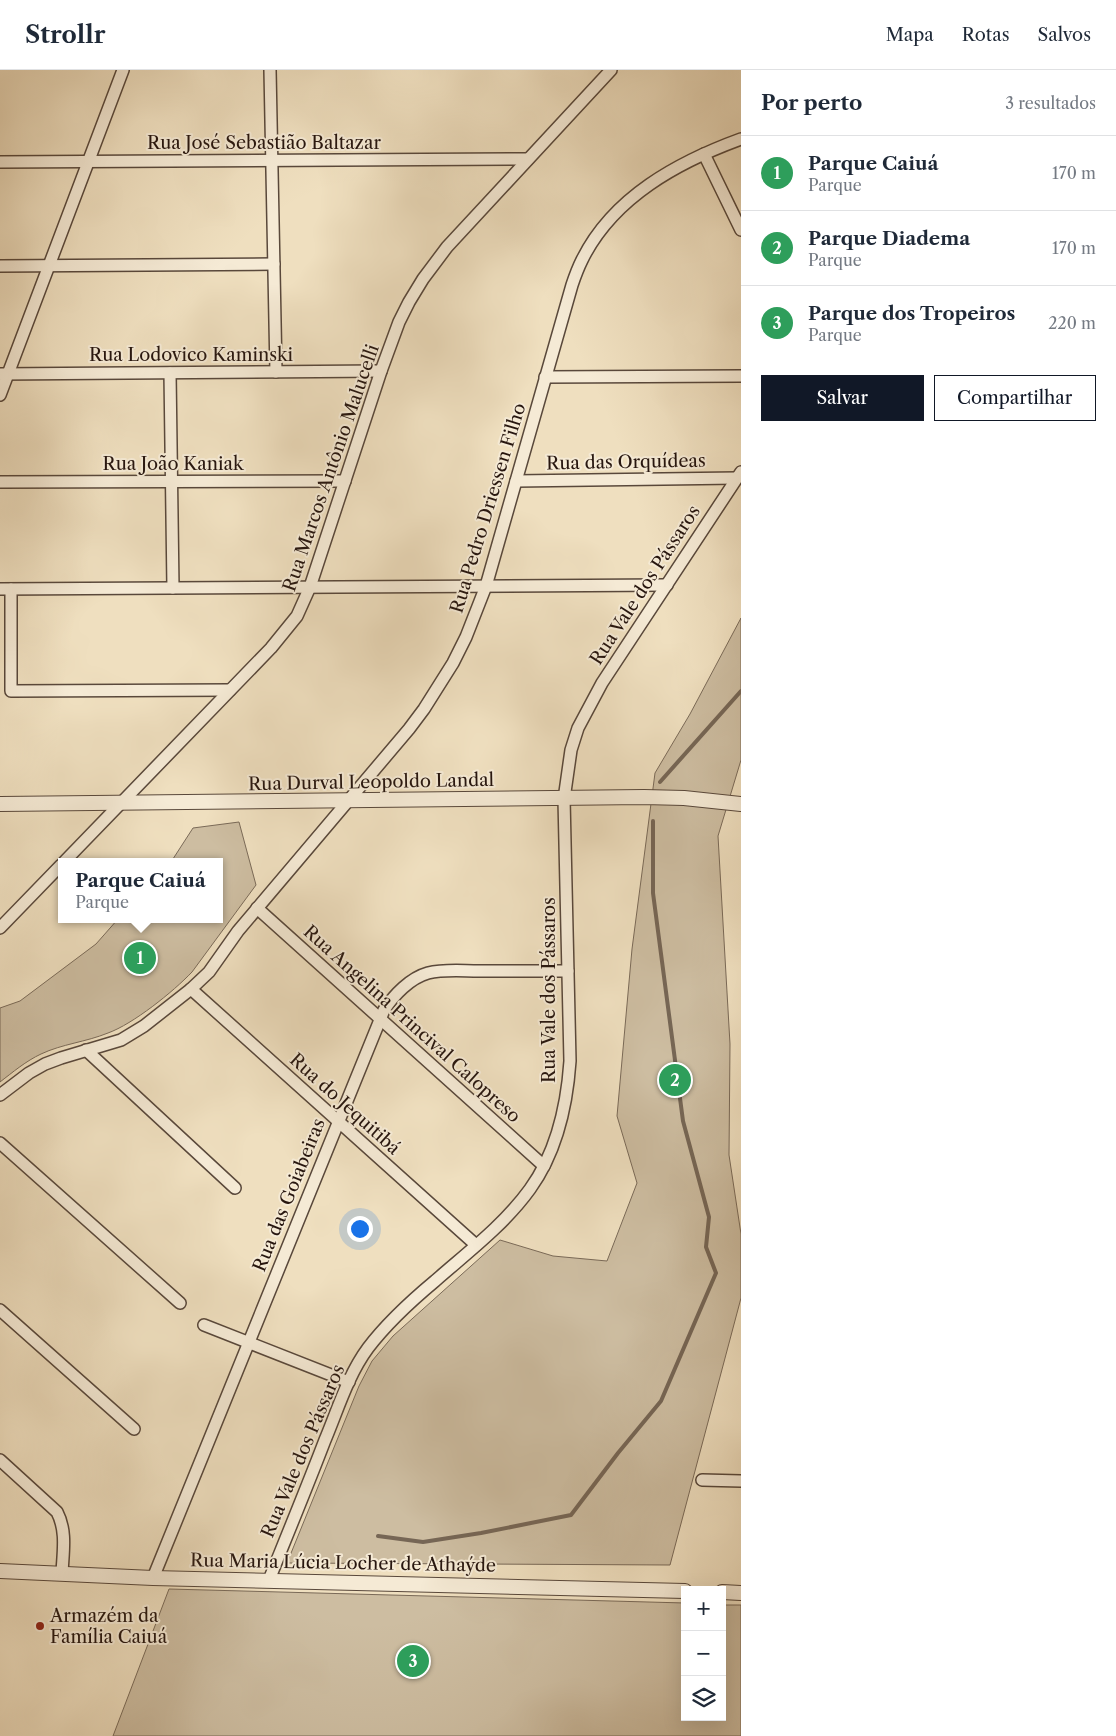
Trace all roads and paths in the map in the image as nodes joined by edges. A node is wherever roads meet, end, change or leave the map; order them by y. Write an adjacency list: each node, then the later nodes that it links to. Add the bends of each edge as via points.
1 (123, 70): 9 (street)
2 (270, 70): 7 (street)
3 (611, 70): 6 (street, Rua Marcos Antônio Malucelli)
4 (741, 139): 5 (street, Rua Pedro Driessen Filho)
5 (704, 154): 10 (street); 19 (street, Rua Pedro Driessen Filho, via 632,196 598,235 582,259 572,285)
6 (528, 159): 7 (street, Rua José Sebastião Baltazar); 15 (street, Rua Marcos Antônio Malucelli, via 422,279 399,322)
7 (272, 160): 9 (street, Rua José Sebastião Baltazar); 11 (street)
8 (0, 162): 9 (street, Rua José Sebastião Baltazar)
9 (89, 162): 13 (street)
10 (741, 230)
11 (274, 264): 13 (street); 14 (street)
12 (0, 266): 13 (street)
13 (49, 266): 17 (street)
14 (276, 372): 15 (street, Rua Lodovico Kaminski); 16 (street, Rua Lodovico Kaminski)
15 (381, 372): 24 (street, Rua Marcos Antônio Malucelli)
16 (170, 373): 17 (street, Rua Lodovico Kaminski); 23 (street)
17 (4, 374): 20 (street)
18 (741, 376): 19 (street)
19 (545, 377): 22 (street, Rua Pedro Driessen Filho)
20 (0, 395)
21 (739, 475): 22 (street, Rua das Orquídeas); 26 (street, Rua Vale dos Pássaros)
22 (516, 480): 27 (street, Rua Pedro Driessen Filho)
23 (172, 481): 24 (street, Rua João Kaniak); 25 (street, Rua João Kaniak); 29 (street)
24 (346, 481): 28 (street, Rua Marcos Antônio Malucelli)
25 (0, 482)
26 (667, 584): 27 (street); 32 (street, Rua Vale dos Pássaros, via 588,706 571,750)
27 (486, 586): 28 (street); 33 (street, Rua Pedro Driessen Filho, via 466,637 439,687 409,729)
28 (310, 587): 29 (street); 31 (street, Rua Marcos Antônio Malucelli, via 289,628)
29 (173, 588): 30 (street)
30 (5, 589): 31 (street, via 11,691)
31 (230, 690): 34 (street, Rua Marcos Antônio Malucelli)
32 (564, 799): 33 (street, Rua Durval Leopoldo Landal); 36 (street, Rua Durval Leopoldo Landal, via 668,798); 41 (street, Rua Vale dos Pássaros)
33 (348, 801): 34 (street, Rua Durval Leopoldo Landal); 39 (street, Rua Pedro Driessen Filho)
34 (121, 803): 35 (street, Rua Durval Leopoldo Landal); 37 (street, Rua Marcos Antônio Malucelli)
35 (0, 804)
36 (741, 804)
37 (68, 858)
38 (58, 868): 40 (street)
39 (257, 908): 42 (street, Rua Pedro Driessen Filho, via 214,967); 43 (street, Rua Angelina Princival Calopreso)
40 (0, 928)
41 (568, 971): 43 (street, Rua das Goiabeiras, via 447,970 426,974 391,1000); 48 (street, Rua Vale dos Pássaros, via 569,1076 562,1116)
42 (190, 989): 44 (street, Rua Pedro Driessen Filho, via 127,1037); 46 (street, Rua do Jequitibá)
43 (380, 1018): 46 (street, Rua das Goiabeiras); 48 (street, Rua Angelina Princival Calopreso)
44 (86, 1050): 45 (street, Rua Pedro Driessen Filho, via 45,1064); 49 (street)
45 (0, 1095)
46 (338, 1122): 50 (street, Rua do Jequitibá); 54 (street, Rua das Goiabeiras)
47 (0, 1143): 51 (street)
48 (544, 1166): 50 (street, Rua Vale dos Pássaros, via 520,1201)
49 (236, 1188)
50 (476, 1245): 55 (street, Rua Vale dos Pássaros, via 381,1332)
51 (180, 1303)
52 (0, 1310): 56 (street)
53 (204, 1325): 54 (street)
54 (248, 1342): 55 (street); 62 (street, Rua das Goiabeiras)
55 (349, 1382): 63 (street, Rua Vale dos Pássaros)
56 (134, 1429)
57 (0, 1460): 61 (street, via 57,1512 62,1521)
58 (702, 1480): 59 (street)
59 (741, 1481)
60 (0, 1571): 61 (street, Rua Maria Lúcia Locher de Athaýde)
61 (62, 1573): 62 (street, Rua Maria Lúcia Locher de Athaýde)
62 (153, 1578): 63 (street, Rua Maria Lúcia Locher de Athaýde)
63 (269, 1580): 64 (street, Rua Maria Lúcia Locher de Athaýde)
64 (681, 1591)
65 (726, 1592): 66 (street)
66 (741, 1593)

